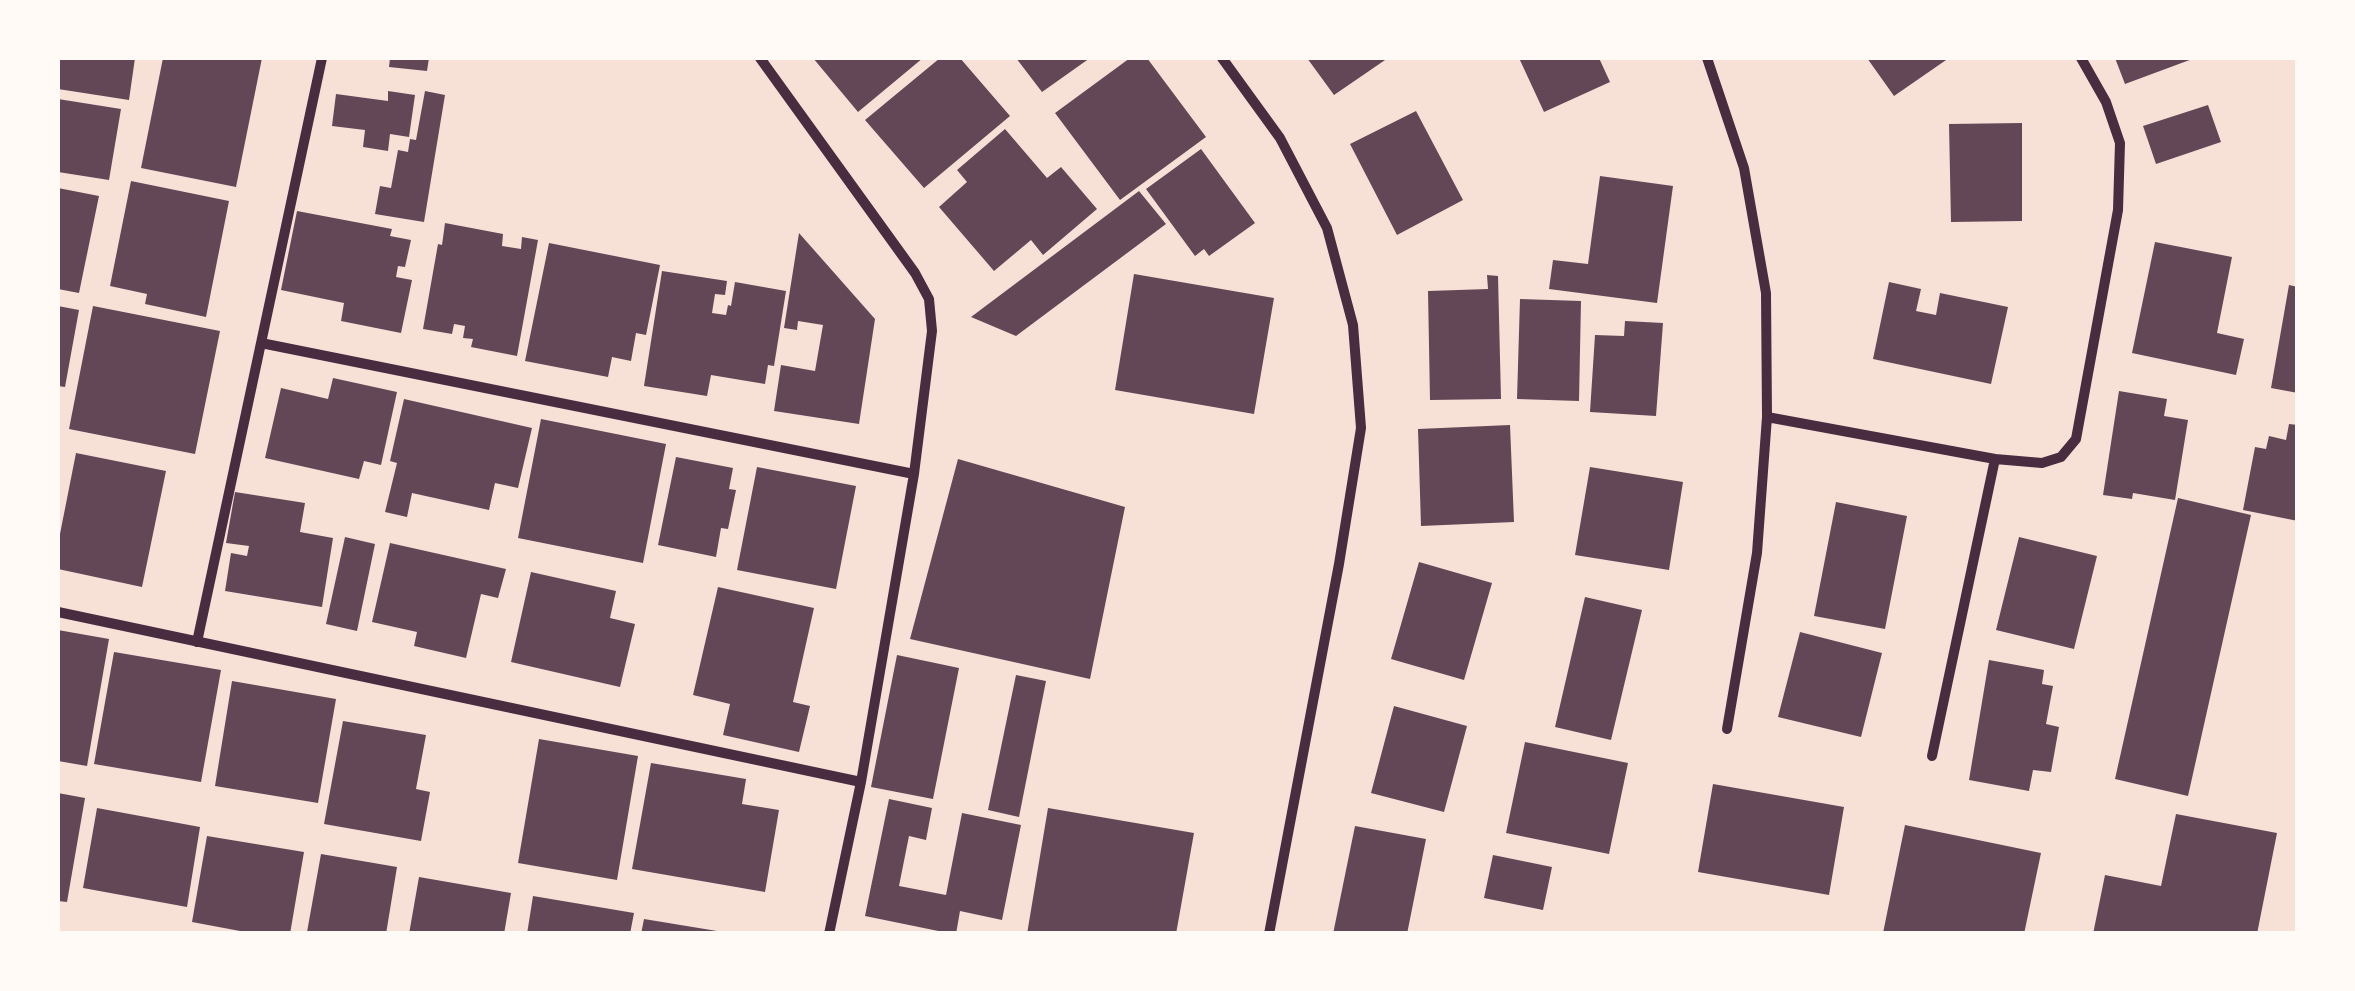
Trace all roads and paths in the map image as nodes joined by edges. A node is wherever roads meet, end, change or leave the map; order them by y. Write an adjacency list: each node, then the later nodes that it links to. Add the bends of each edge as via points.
1 (322, 58): 6 (street)
2 (760, 58): 9 (street, via 930,299)
3 (1222, 58): 16 (street, via 1280,138 1326,228 1353,325 1360,428)
4 (1707, 58): 7 (street, via 1744,168 1766,293)
5 (2080, 58): 8 (street, via 2120,143 2118,210 2076,439 2062,458 2042,464)
6 (261, 343): 9 (street); 11 (street)
7 (1767, 417): 8 (street); 12 (street, via 1758,553)
8 (1995, 458): 13 (street)
9 (914, 474): 14 (street)
10 (58, 612): 11 (street)
11 (198, 642): 14 (street)
12 (1727, 730)
13 (1932, 756)
14 (861, 782): 15 (street)
15 (829, 934)
16 (1270, 934)

